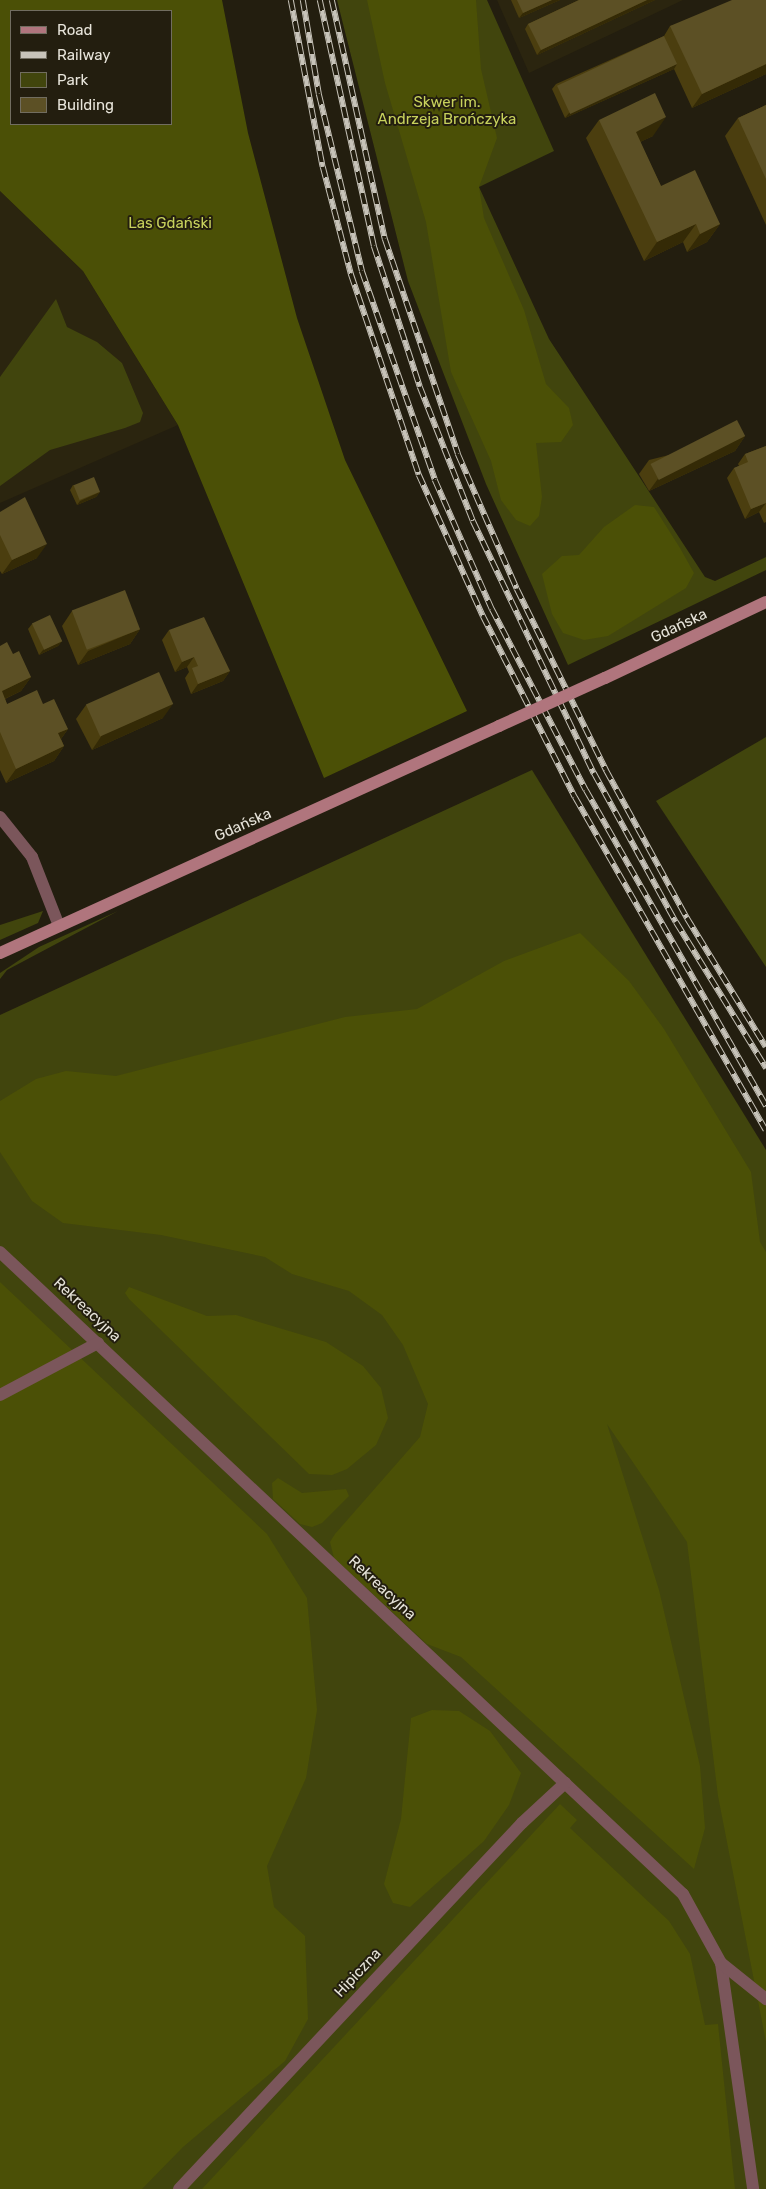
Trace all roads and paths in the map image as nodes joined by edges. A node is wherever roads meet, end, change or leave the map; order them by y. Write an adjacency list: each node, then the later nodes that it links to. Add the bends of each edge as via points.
1 (766, 602): 3 (main road, Gdańska, bridge)
2 (0, 817): 3 (street, via 32,857)
3 (59, 926): 4 (main road, Gdańska)
4 (0, 953)
5 (0, 1252): 6 (street, Rekreacyjna)
6 (98, 1343): 7 (street); 8 (street, Rekreacyjna)
7 (0, 1395)
8 (565, 1783): 9 (street, Rekreacyjna, via 683,1894); 11 (street, Hipiczna, via 522,1823)
9 (721, 1963): 10 (street, Rekreacyjna); 12 (street, Rekreacyjna)
10 (766, 1999)
11 (179, 2189)
12 (753, 2189)

